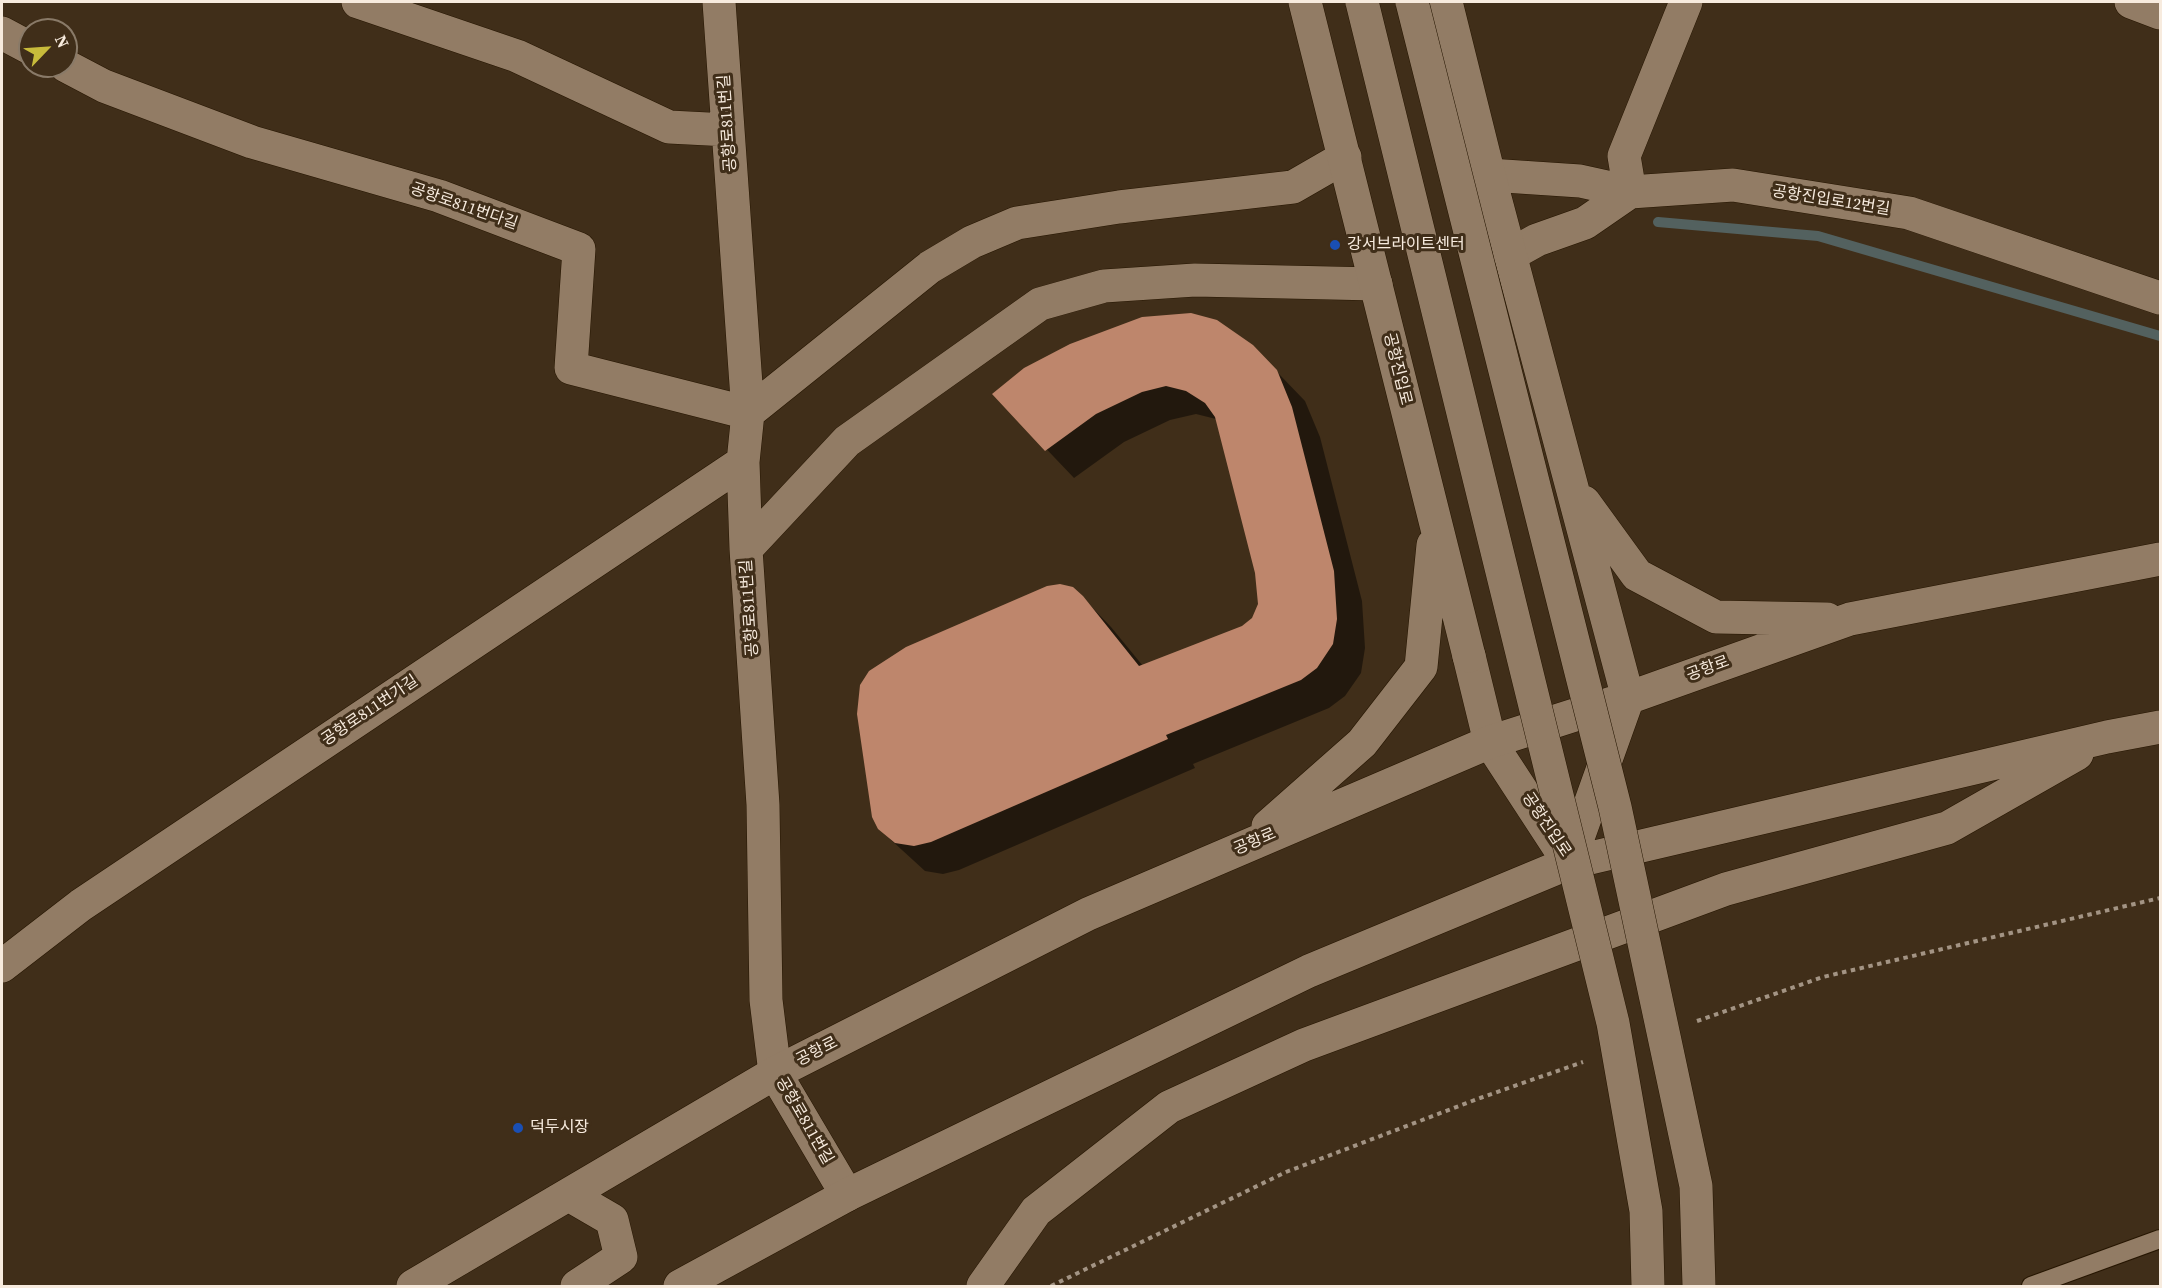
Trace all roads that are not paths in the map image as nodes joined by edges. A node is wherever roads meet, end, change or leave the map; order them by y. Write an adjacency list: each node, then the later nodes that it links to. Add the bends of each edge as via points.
1 (358, 2): 13 (main road, via 518,56 669,127)
2 (719, 2): 13 (main road, 공항로811번길)
3 (1305, 2): 14 (main road, 공항진입로)
4 (1362, 2): 42 (main road, bridge, via 1613,1023 1647,1210)
5 (1412, 2): 43 (main road, bridge, via 1615,807 1696,1186)
6 (1446, 2): 15 (main road)
7 (1686, 2): 16 (main road, via 1624,156)
8 (2131, 2): 9 (main road)
9 (2160, 14)
10 (2, 33): 11 (main road)
11 (18, 42)
12 (78, 72): 20 (main road, 공항로811번다길, via 104,86 252,142 439,196 579,249 571,368)
13 (728, 130): 20 (main road, 공항로811번길)
14 (1345, 157): 18 (main road, 공항진입로); 20 (main road, via 1293,187 1017,223 981,238 930,267)
15 (1489, 176): 16 (main road, 공항진입로12번길, via 1580,181); 17 (main road)
16 (1630, 192): 17 (main road, via 1585,223 1537,240); 19 (main road, 공항진입로12번길, via 1733,185 1909,213)
17 (1510, 255): 22 (main road)
18 (1376, 284): 23 (main road, 공항진입로); 24 (main road, via 1195,280 1104,286 1040,304 848,441)
19 (2160, 298)
20 (748, 413): 21 (main road, 공항로811번길)
21 (743, 462): 24 (main road, 공항로811번길); 33 (main road, 공항로811번가길, via 91,898)
22 (1572, 485): 26 (main road, via 1637,575 1716,617); 27 (main road)
23 (1435, 522): 30 (main road, 공항진입로); 31 (main road, via 1420,667 1362,743)
24 (746, 549): 34 (main road, 공항로811번길, via 764,805 766,1000)
25 (2160, 559): 26 (main road, 공항로)
26 (1850, 619): 27 (main road, 공항로)
27 (1628, 698): 30 (main road, 공항로); 32 (main road, 공항진입로)
28 (2160, 727): 29 (main road)
29 (2107, 737): 32 (main road); 41 (main road, bridge, via 1947,828 1726,889 1304,1045 1169,1107 1036,1211)
30 (1490, 741): 31 (main road, 공항로); 32 (main road, 공항진입로)
31 (1247, 845): 34 (main road, 공항로, via 1088,914)
32 (1569, 863): 36 (main road, via 1309,971)
33 (2, 966)
34 (775, 1073): 35 (main road, 공항로); 36 (main road, 공항로811번길)
35 (569, 1195): 38 (main road, 공항로); 39 (main road, via 612,1220 621,1257)
36 (846, 1195): 40 (main road)
37 (2160, 1239): 44 (lane)
38 (413, 1287)
39 (577, 1287)
40 (680, 1287)
41 (983, 1287)
42 (1648, 1287)
43 (1699, 1287)
44 (2031, 1287)

